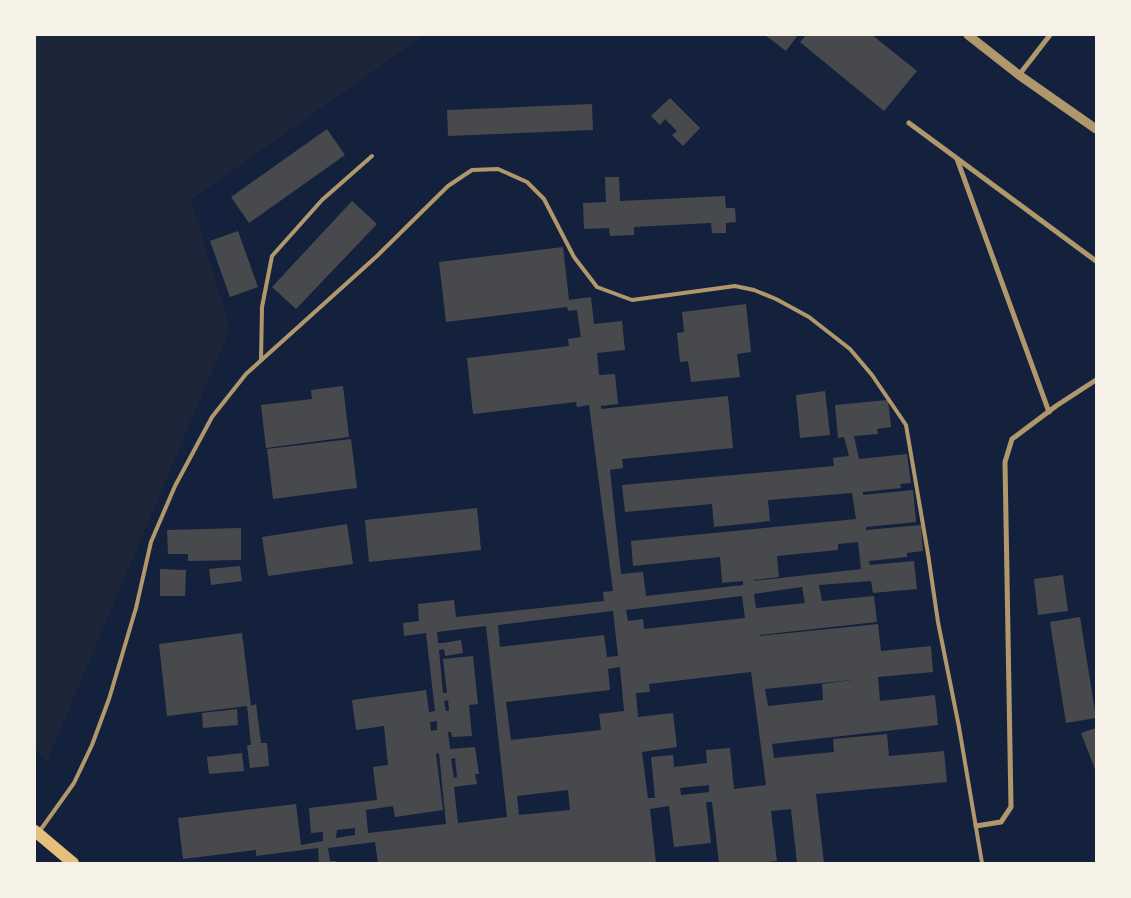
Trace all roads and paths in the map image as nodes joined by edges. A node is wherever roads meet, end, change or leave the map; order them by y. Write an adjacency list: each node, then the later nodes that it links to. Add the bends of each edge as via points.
1 (968, 35): 3 (street)
2 (1050, 35): 3 (street)
3 (1019, 75): 5 (street)
4 (909, 123): 7 (street)
5 (1096, 129)
6 (372, 156): 9 (lane, via 322,200 272,256 262,307)
7 (957, 158): 8 (street); 11 (street)
8 (1096, 262)
9 (261, 360): 12 (lane, via 377,256 448,186 472,170 498,169 527,182 544,199 574,257 597,287 632,300 735,286 776,299 809,318 850,349 906,425); 13 (lane, via 212,417 175,486 151,542 136,608 92,745 74,784)
10 (1096, 380): 11 (street)
11 (1049, 412): 12 (street, via 1012,439 1006,462 1011,806 1001,822)
12 (976, 826): 15 (lane)
13 (36, 832): 14 (main road)
14 (73, 863)
15 (982, 863)

